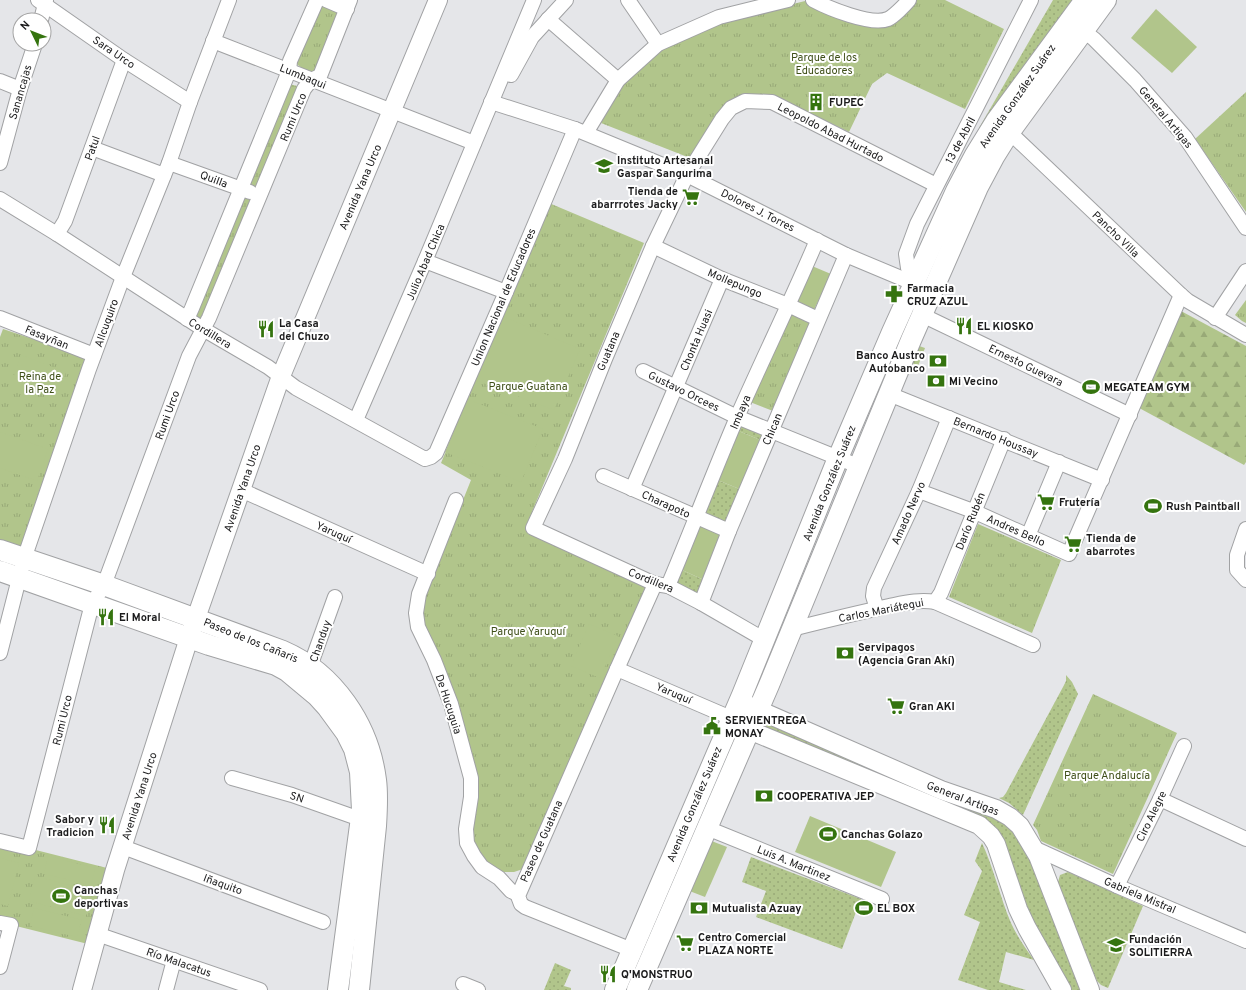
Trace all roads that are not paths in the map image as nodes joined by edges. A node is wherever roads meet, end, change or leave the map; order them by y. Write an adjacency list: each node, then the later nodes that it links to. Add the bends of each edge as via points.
1 (229, 0): 19 (street, Allcuquiro)
2 (317, 0): 23 (street, Rumi Urco, via 290,61)
3 (326, 0): 15 (street)
4 (438, 0): 30 (street, Avenida Yana Urco)
5 (534, 0): 29 (street, Julio Abad Chica)
6 (628, 0): 20 (street)
7 (788, 0): 20 (street, Union Nacional de Educadores, via 719,17)
8 (813, 0): 9 (street, via 849,16 876,20 888,19)
9 (909, 0)
10 (1031, 0): 38 (street, 13 de Abril)
11 (1085, 0): 18 (main road, Avenida González Suárez)
12 (1106, 0): 18 (main road, Avenida González Suárez)
13 (561, 1): 17 (street, Julio Abad Chica)
14 (43, 2): 16 (street); 22 (street, Sara Urco)
15 (348, 4): 25 (street, Rumi Urco, via 320,76)
16 (42, 12)
17 (548, 19): 26 (street); 29 (street, Julio Abad Chica, via 532,37 504,87)
18 (1077, 25): 31 (main road, Avenida González Suárez); 42 (street, General Artigas, via 1135,80 1185,137)
19 (213, 41): 23 (street, Lumbaqui); 28 (street, Allcuquiro)
20 (658, 44): 26 (street, Union Nacional de Educadores)
21 (32, 52): 27 (street, Sanancajas)
22 (124, 60): 28 (street, Sara Urco); 34 (street, Patul)
23 (290, 71): 25 (street, Lumbaqui); 39 (street, Rumi Urco)
24 (0, 80): 27 (street)
25 (311, 80): 30 (street, Lumbaqui); 40 (street, Rumi Urco, via 304,89)
26 (618, 80): 32 (street, Union Nacional de Educadores)
27 (20, 89): 35 (street, Sanancajas)
28 (190, 102): 36 (street, Allcuquiro)
29 (491, 102): 32 (street, Dolores J. Torres); 33 (street, Julio Abad Chica)
30 (392, 112): 33 (street, Lumbaqui); 64 (street, Avenida Yana Urco)
31 (1003, 127): 51 (main road, Avenida González Suárez, via 975,155 956,191); 53 (street, Pancho Villa)
32 (580, 131): 37 (street, Dolores J. Torres); 52 (street, Union Nacional de Educadores)
33 (474, 143): 47 (street, Julio Abad Chica)
34 (92, 148): 36 (street, Quilla); 43 (street, Patul, via 65,220)
35 (0, 163)
36 (167, 169): 39 (street, Quilla); 49 (street, Allcuquiro)
37 (687, 175): 38 (street, Leopoldo Abad Hurtado, via 731,108 745,102 772,102); 44 (street, Dolores J. Torres); 45 (street, Guatana)
38 (936, 185): 51 (street, 13 de Abril, via 906,254 908,268)
39 (242, 189): 40 (street, Quilla); 57 (street, Rumi Urco)
40 (260, 195): 60 (street, Rumi Urco)
41 (0, 199): 43 (street, Cordillera)
42 (1246, 228)
43 (57, 234): 49 (street, Cordillera)
44 (817, 240): 46 (street, Dolores J. Torres); 54 (street, Imbaya)
45 (653, 246): 50 (street, Mollepungo); 85 (street, Guatana, via 565,459)
46 (846, 255): 51 (street, Dolores J. Torres); 59 (street, Chican)
47 (425, 261): 52 (street); 70 (street, Julio Abad Chica)
48 (1246, 271): 58 (street)
49 (123, 276): 57 (street, Cordillera); 62 (street, Allcuquiro)
50 (722, 279): 54 (street, Mollepungo); 65 (street, Chonta Huasi)
51 (923, 287): 55 (main road, Avenida González Suárez); 73 (main road, Avenida González Suárez, via 892,332)
52 (506, 292): 74 (street, Union Nacional de Educadores, via 436,453)
53 (1181, 296): 58 (street, Pancho Villa); 67 (street)
54 (788, 305): 59 (street, Mollepungo); 68 (street, Imbaya)
55 (922, 315): 66 (main road, Avenida González Suárez); 67 (street, Ernesto Guevara)
56 (0, 318): 62 (street, Fasayñan)
57 (187, 318): 60 (street, Cordillera)
58 (1215, 318): 61 (street, Pancho Villa)
59 (818, 319): 71 (street, Chican)
60 (203, 328): 64 (street, Cordillera); 95 (street, Rumi Urco, via 189,356)
61 (1246, 334)
62 (94, 355): 90 (street, Allcuquiro)
63 (643, 371): 65 (street, Gustavo Orcees)
64 (281, 376): 70 (street, Cordillera, via 296,388); 80 (street, Avenida Yana Urco)
65 (676, 387): 68 (street, Gustavo Orcees); 79 (street, Chonta Huasi)
66 (889, 394): 69 (street, Bernardo Houssay); 76 (main road, Avenida González Suárez)
67 (1130, 415): 78 (street)
68 (737, 417): 71 (street, Gustavo Orcees); 84 (street, Imbaya)
69 (949, 418): 72 (street, Bernardo Houssay); 81 (street, Amado Nervo)
70 (356, 420): 74 (street, Cordillera)
71 (772, 430): 73 (street, Gustavo Orcees); 87 (street, Chican)
72 (1004, 439): 75 (street, Bernardo Houssay); 83 (street, Darío Rubén)
73 (838, 458): 76 (street, Gustavo Orcees); 105 (main road, Avenida González Suárez)
74 (425, 459)
75 (1059, 462): 78 (street, Bernardo Houssay); 88 (street)
76 (858, 466): 103 (main road, Avenida González Suárez)
77 (603, 476): 79 (street, Charapoto)
78 (1102, 480): 88 (street, Andres Bello, via 1069,554)
79 (632, 489): 84 (street, Charapoto)
80 (241, 490): 92 (street, Yaruquí); 102 (street, Avenida Yana Urco)
81 (919, 491): 83 (street, Andres Bello); 101 (street, Amado Nervo, via 874,588 873,596)
82 (456, 500): 92 (street, De Hucuguia)
83 (974, 511): 88 (street, Andres Bello); 98 (street, Darío Rubén)
84 (697, 518): 87 (street, Charapoto); 96 (street, Imbaya)
85 (533, 528): 96 (street, Cordillera)
86 (1246, 529): 94 (street, via 1237,555 1237,570)
87 (729, 531): 99 (street, Chican)
88 (1028, 536)
89 (0, 550): 90 (main road, Paseo de los Cañaris)
90 (24, 559): 93 (street, Allcuquiro); 95 (main road, Paseo de los Cañaris)
91 (0, 571): 93 (main road, Paseo de los Cañaris)
92 (428, 574): 125 (street, De Hucuguia, via 419,594 416,613 418,627 451,704 471,778 467,843 482,867)
93 (19, 578): 100 (main road, Paseo de los Cañaris); 107 (street, Allcuquiro)
94 (1246, 580)
95 (104, 585): 100 (street, Rumi Urco); 102 (main road, Paseo de los Cañaris)
96 (662, 585): 99 (street, Cordillera); 109 (street, Paseo de Guatana)
97 (335, 597): 108 (street, Chanduy)
98 (935, 602): 101 (street, Carlos Mariátegui, via 916,601); 106 (street, Carlos Mariátegui)
99 (700, 603): 105 (street, Cordillera)
100 (92, 604): 104 (main road, Paseo de los Cañaris); 121 (street, Rumi Urco, via 29,848)
101 (877, 609): 103 (street, Carlos Mariátegui)
102 (196, 618): 104 (street, Avenida Yana Urco); 108 (main road, Paseo de los Cañaris, via 288,653)
103 (792, 629): 112 (main road, Avenida González Suárez)
104 (189, 638): 110 (main road, Paseo de los Cañaris, via 276,665); 122 (street, Avenida Yana Urco)
105 (765, 640): 111 (main road, Avenida González Suárez)
106 (1033, 645)
107 (0, 653)
108 (311, 666): 110 (street, Chanduy); 140 (main road, Paseo de los Cañaris, via 330,683 354,715 368,744 376,779 376,826)
109 (617, 669): 111 (street, Yaruquí); 125 (street, Paseo de Guatana)
110 (304, 684): 118 (main road, Paseo de los Cañaris, via 327,707 354,749 360,772)
111 (735, 710): 112 (street, General Artigas); 113 (street, General Artigas); 131 (main road, Avenida González Suárez)
112 (758, 710): 113 (main road, Avenida González Suárez); 116 (street, General Artigas)
113 (749, 730): 116 (street, General Artigas); 119 (main road, Avenida González Suárez)
114 (1184, 746): 117 (street, Ciro Alegre)
115 (232, 778): 118 (street, SN)
116 (937, 798): 123 (street, General Artigas, via 996,809 1020,826); 143 (street, General Artigas, via 991,836 1018,909)
117 (1160, 799): 120 (street); 124 (street, Ciro Alegre)
118 (360, 818): 139 (main road, Paseo de los Cañaris)
119 (707, 828): 126 (street, Luis A. Martinez); 135 (main road, Avenida González Suárez)
120 (1246, 839)
121 (0, 841)
122 (123, 847): 127 (street, Iñaquito); 129 (street, Avenida Yana Urco)
123 (1034, 848): 124 (street, Gabriela Mistral); 144 (street, General Artigas)
124 (1117, 886): 130 (street, Gabriela Mistral)
125 (518, 894): 131 (street, Paseo de Guatana, via 525,907)
126 (882, 899)
127 (323, 922)
128 (5, 924): 133 (street)
129 (97, 934): 132 (street, Río Malacatus); 136 (street, Avenida Yana Urco)
130 (1246, 941)
131 (632, 950): 142 (main road, Avenida González Suárez)
132 (174, 960): 137 (street); 138 (street, Río Malacatus)
133 (0, 967)
134 (462, 984): 141 (street)
135 (642, 989)
136 (82, 990)
137 (166, 990)
138 (260, 990)
139 (338, 990)
140 (359, 990)
141 (478, 990)
142 (615, 990)
143 (1062, 990)
144 (1090, 990)

